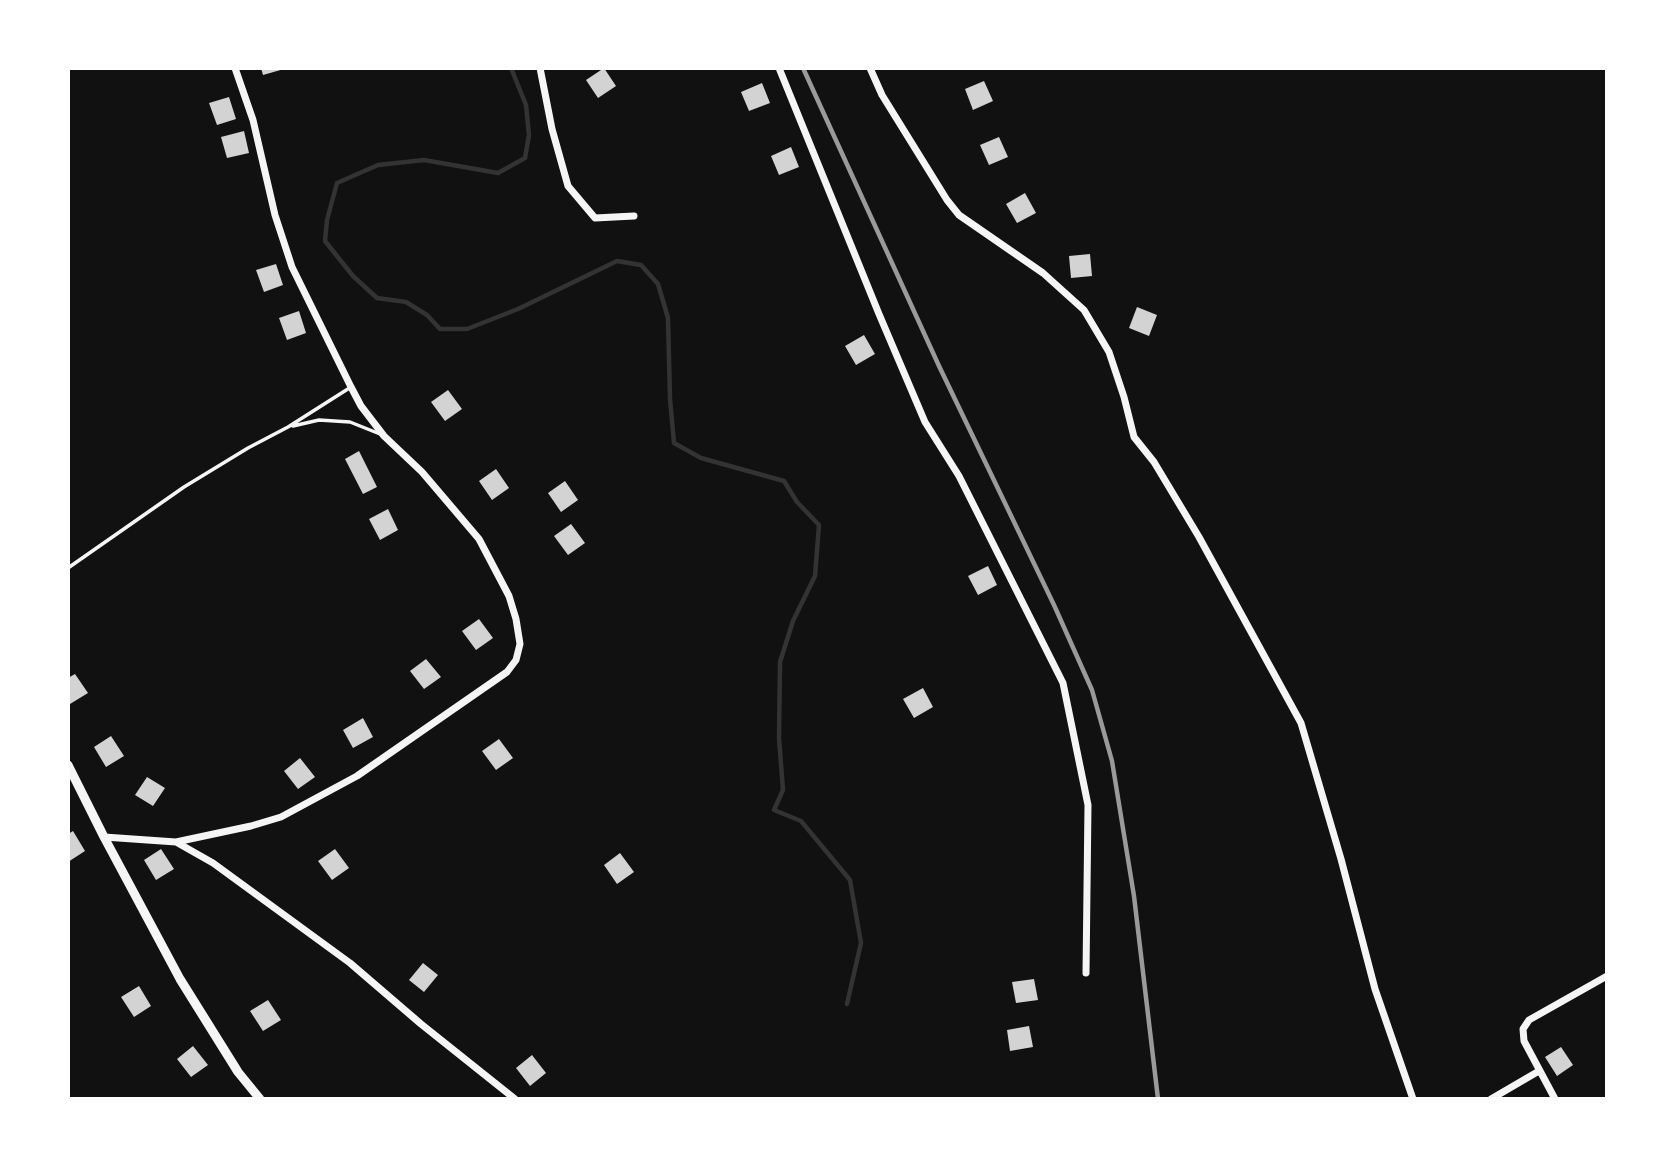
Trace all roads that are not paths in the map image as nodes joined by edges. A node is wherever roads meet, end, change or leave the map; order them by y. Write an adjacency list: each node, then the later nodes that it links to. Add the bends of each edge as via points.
1 (235, 68): 6 (street, via 292,267)
2 (540, 68): 5 (street, via 568,186 595,218)
3 (779, 68): 13 (street, via 925,422 959,476 1063,683 1088,805)
4 (870, 68): 18 (street, via 882,95 959,215 1043,273 1084,310 1109,352 1134,437 1199,537 1301,723 1374,989)
5 (634, 216)
6 (351, 387): 7 (lane); 8 (street)
7 (288, 427): 8 (lane, via 318,420 350,422); 9 (lane, via 184,487)
8 (384, 436): 12 (street, via 422,472 479,539 509,596 520,644 516,660 507,672 357,776 281,817)
9 (68, 568)
10 (68, 765): 11 (street)
11 (104, 837): 12 (street); 16 (street, via 180,979)
12 (176, 842): 17 (street, via 213,863 350,963)
13 (1086, 973)
14 (1607, 976): 15 (street, via 1529,1020 1523,1028 1524,1041)
15 (1539, 1071): 19 (street); 20 (street)
16 (260, 1099)
17 (515, 1099)
18 (1413, 1099)
19 (1491, 1099)
20 (1555, 1099)

